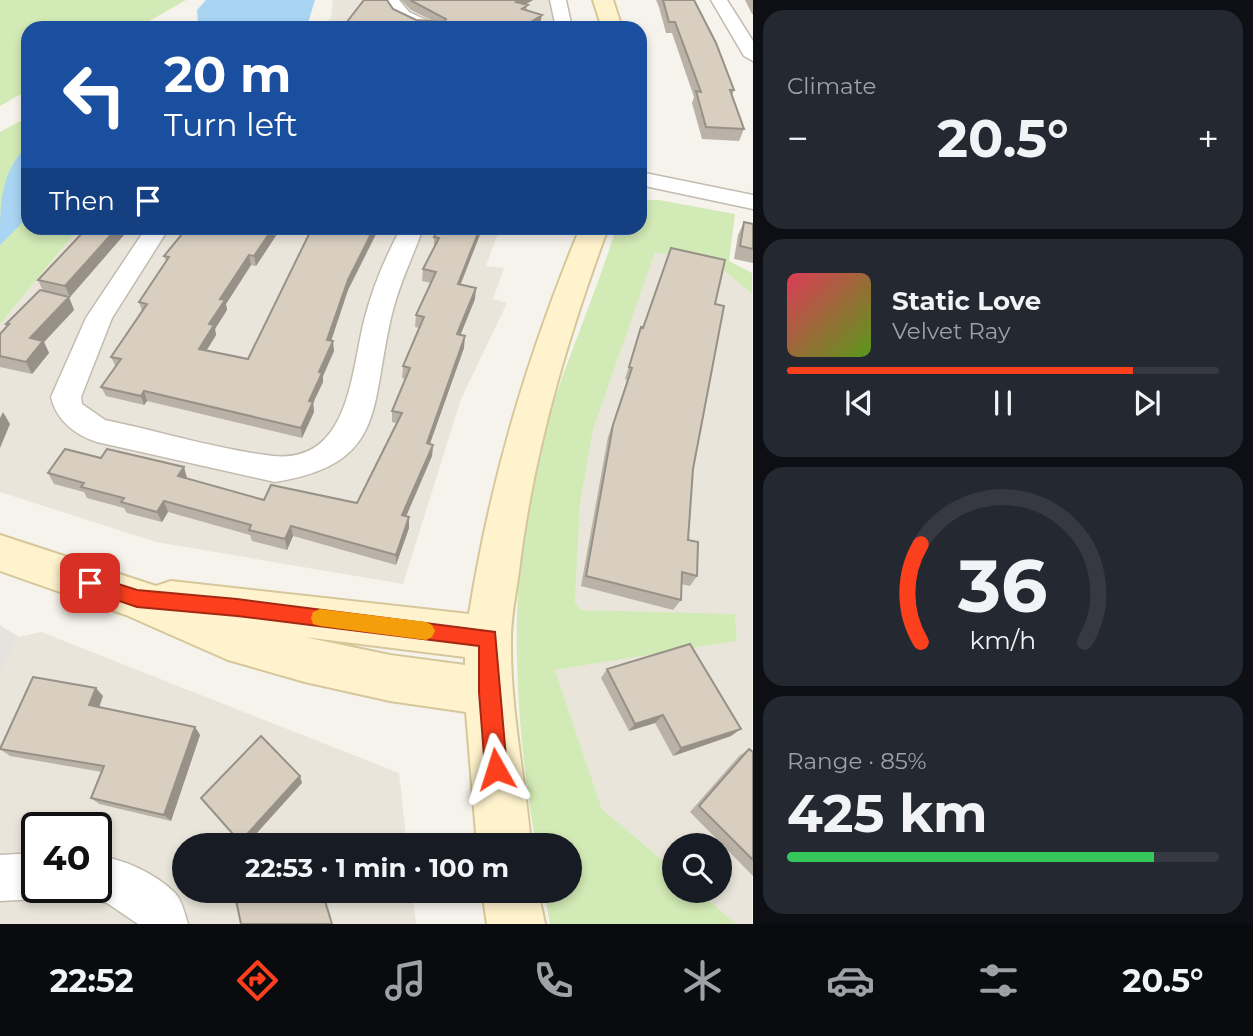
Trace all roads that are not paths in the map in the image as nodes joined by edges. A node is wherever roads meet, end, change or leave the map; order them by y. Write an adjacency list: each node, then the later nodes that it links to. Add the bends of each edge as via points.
1 (391, 0): 5 (street, via 398,12)
2 (558, 0): 6 (street)
3 (603, 0): 7 (street)
4 (719, 0): 8 (street)
5 (415, 21)
6 (562, 21)
7 (610, 21)
8 (752, 56)
9 (647, 180): 11 (street)
10 (647, 195): 12 (street)
11 (752, 202)
12 (752, 215)
13 (152, 235): 14 (street, via 99,318 66,397 69,410 97,430 252,466 300,468 322,459 351,430 362,405 373,334 390,271)
14 (408, 235)
15 (591, 235): 18 (street, via 560,315 528,420 503,531)
16 (0, 553): 17 (street)
17 (137, 598): 18 (street); 19 (street, via 228,638 305,660)
18 (488, 639): 19 (street)
19 (489, 692): 20 (street)
20 (503, 833)
21 (21, 877): 22 (street)
22 (0, 878)
23 (112, 884): 25 (street, via 160,912)
24 (512, 903): 26 (street)
25 (164, 924)
26 (516, 924)

